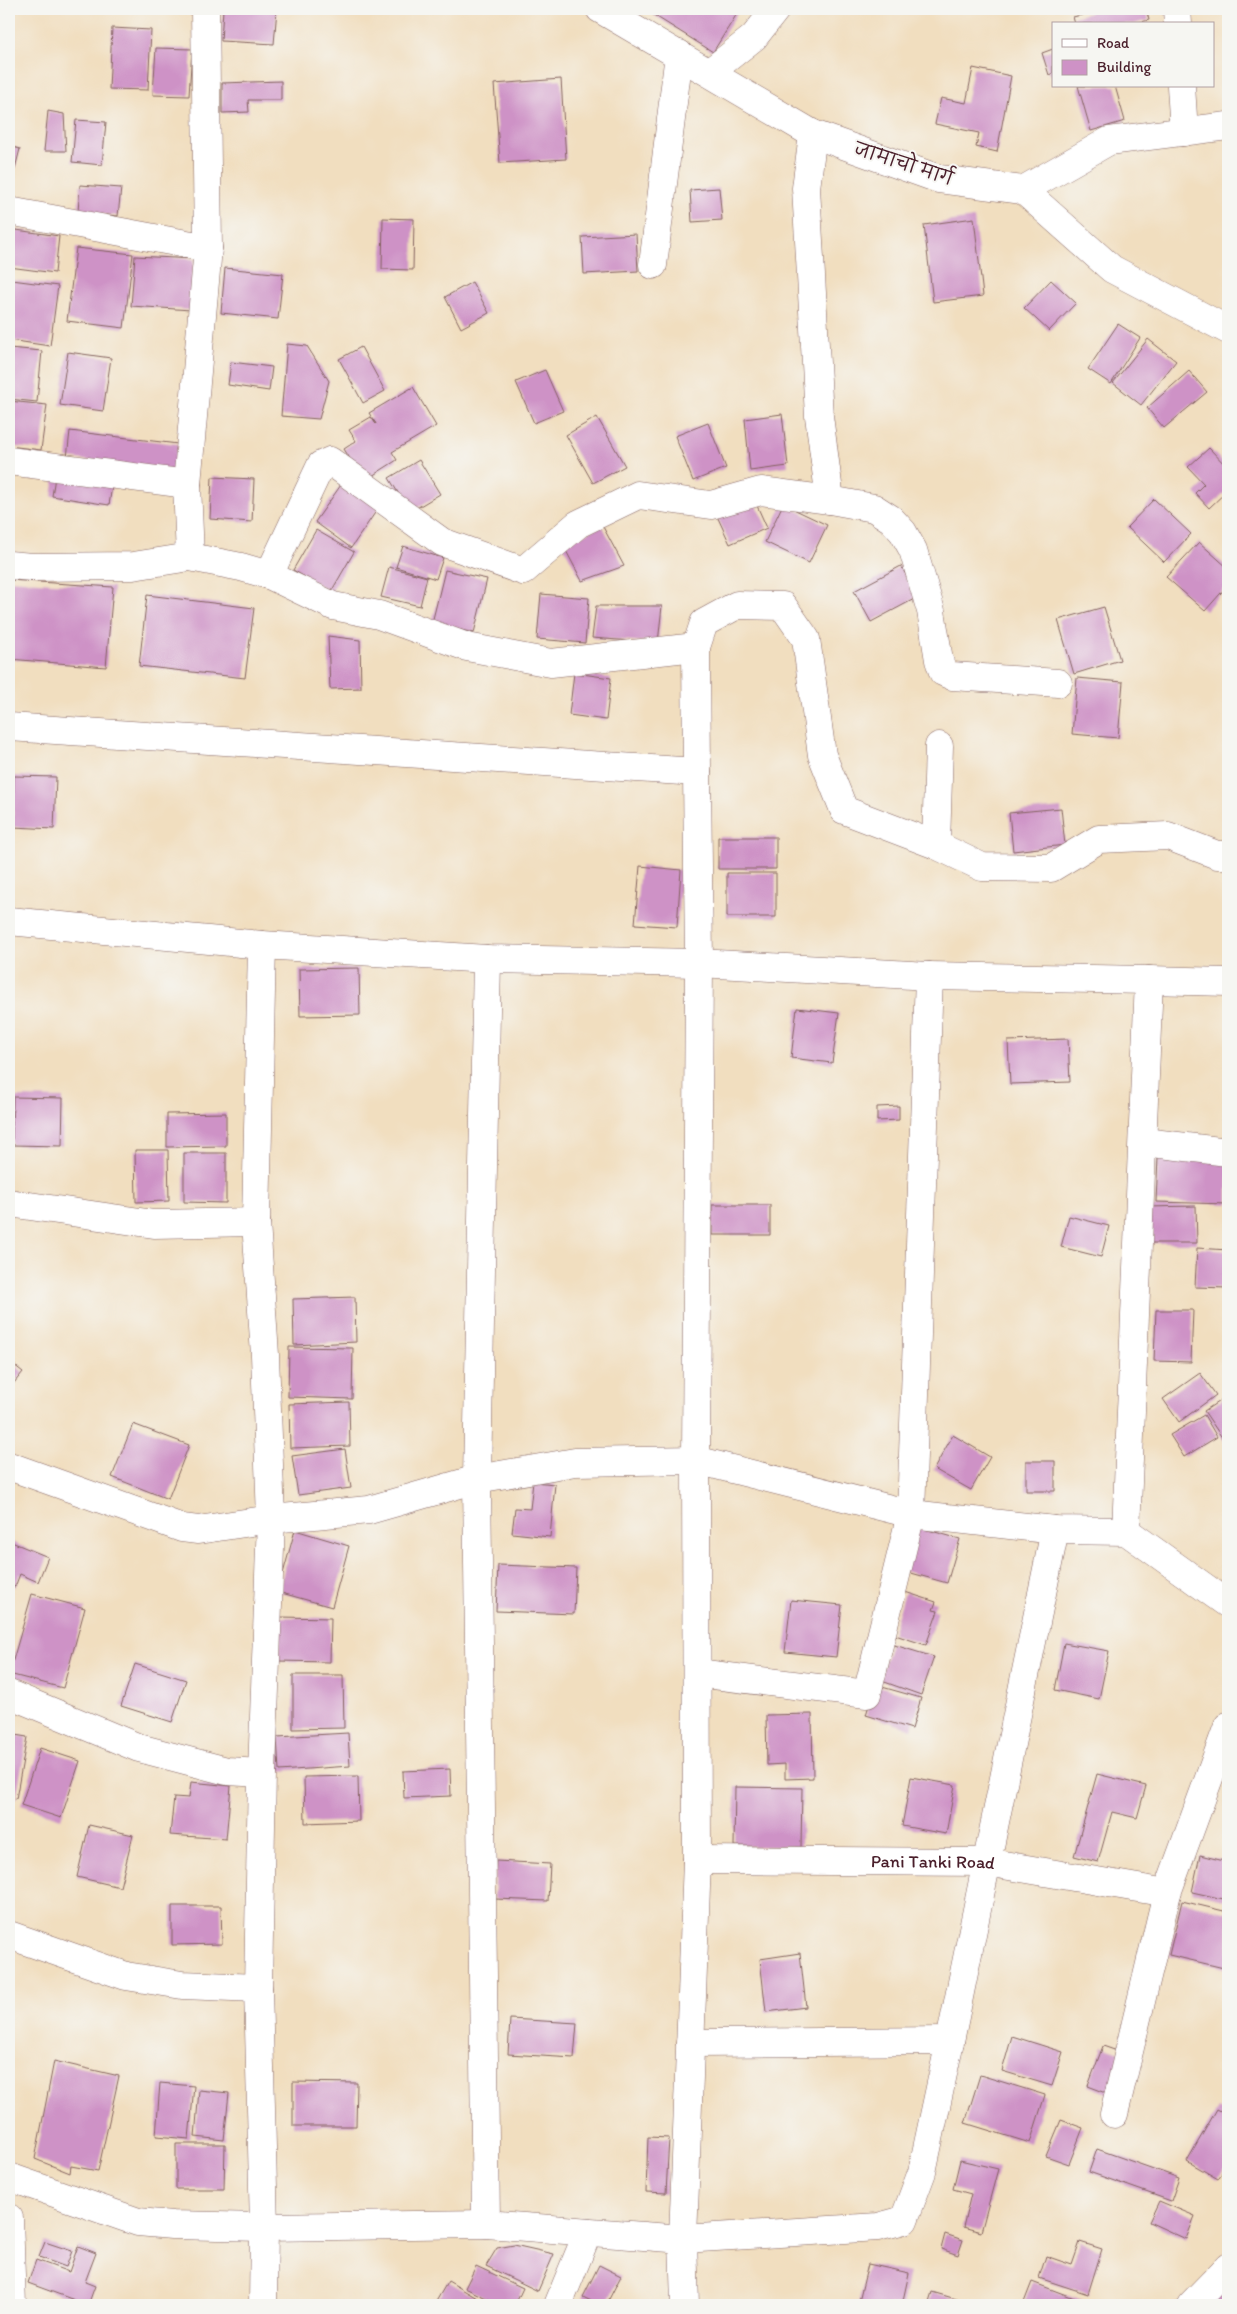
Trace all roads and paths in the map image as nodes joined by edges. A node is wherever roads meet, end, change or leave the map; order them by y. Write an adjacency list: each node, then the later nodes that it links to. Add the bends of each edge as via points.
1 (205, 9): 14 (street)
2 (600, 9): 6 (street, जामाचो मार्ग)
3 (776, 9): 7 (street, via 754,37)
4 (1177, 9): 5 (street)
5 (1178, 22)
6 (679, 54): 7 (street, जामाचो मार्ग); 15 (street)
7 (710, 72): 11 (street, जामाचो मार्ग)
8 (1182, 88): 10 (street)
9 (1228, 126): 10 (street)
10 (1184, 132): 12 (street, via 1109,141)
11 (813, 134): 12 (street, जामाचो मार्ग, via 939,179); 19 (street, via 806,188 820,416)
12 (1023, 190): 16 (street, via 1112,269)
13 (9, 211): 14 (street)
14 (208, 248): 18 (street)
15 (653, 265)
16 (1228, 330)
17 (9, 462): 18 (street)
18 (187, 484): 20 (street)
19 (830, 500): 22 (street, via 761,491 711,505 638,495 578,524 523,571 442,542 330,461 320,465); 24 (street, via 874,508 891,519 902,532 913,550 924,584 943,672 952,676)
20 (190, 557): 21 (street, via 134,566 32,567); 22 (street)
21 (9, 564)
22 (269, 575): 23 (street, via 333,606 379,615 467,647 551,663)
23 (696, 647): 27 (street); 28 (street, via 704,622 737,606 783,606 806,639 822,755 844,810)
24 (1058, 683)
25 (9, 726): 27 (street)
26 (939, 746): 28 (street)
27 (697, 772): 33 (street)
28 (936, 845): 29 (street, via 982,867 1050,868 1099,839 1168,836 1217,856)
29 (1228, 855)
30 (9, 921): 31 (street)
31 (262, 945): 32 (street); 40 (street)
32 (487, 959): 33 (street); 43 (street)
33 (699, 963): 34 (street); 41 (street)
34 (929, 976): 35 (street); 44 (street)
35 (1150, 980): 36 (street); 37 (street)
36 (1228, 982)
37 (1144, 1142): 38 (street); 47 (street)
38 (1228, 1152)
39 (9, 1203): 40 (street, via 154,1224)
40 (256, 1222): 45 (street)
41 (696, 1460): 43 (street, via 575,1462); 44 (street); 49 (street)
42 (9, 1466): 45 (street, via 182,1528 198,1530)
43 (477, 1479): 45 (street, via 369,1510); 64 (street)
44 (911, 1514): 46 (street); 49 (street, via 867,1694)
45 (271, 1519): 52 (street)
46 (1055, 1530): 47 (street); 54 (street)
47 (1126, 1531): 48 (street)
48 (1228, 1604)
49 (697, 1672): 53 (street)
50 (9, 1694): 52 (street, via 139,1748 227,1770)
51 (1228, 1726): 55 (street)
52 (262, 1774): 57 (street)
53 (697, 1860): 54 (street, Pani Tanki Road); 59 (street)
54 (986, 1862): 55 (street, Pani Tanki Road); 58 (street)
55 (1167, 1892): 60 (street)
56 (9, 1935): 57 (street, via 126,1976 182,1985)
57 (258, 1988): 65 (street)
58 (950, 2041): 59 (street); 67 (street, via 922,2172 904,2220 878,2227)
59 (690, 2043): 67 (street)
60 (1114, 2114)
61 (10, 2178): 62 (street); 65 (street, via 138,2222)
62 (9, 2209)
63 (9, 2218): 69 (street)
64 (486, 2224): 65 (street); 66 (street)
65 (264, 2227): 70 (street)
66 (588, 2232): 67 (street); 71 (street)
67 (683, 2239): 72 (street)
68 (1228, 2267): 73 (street)
69 (12, 2305)
70 (263, 2305)
71 (558, 2305)
72 (685, 2305)
73 (1192, 2305)

